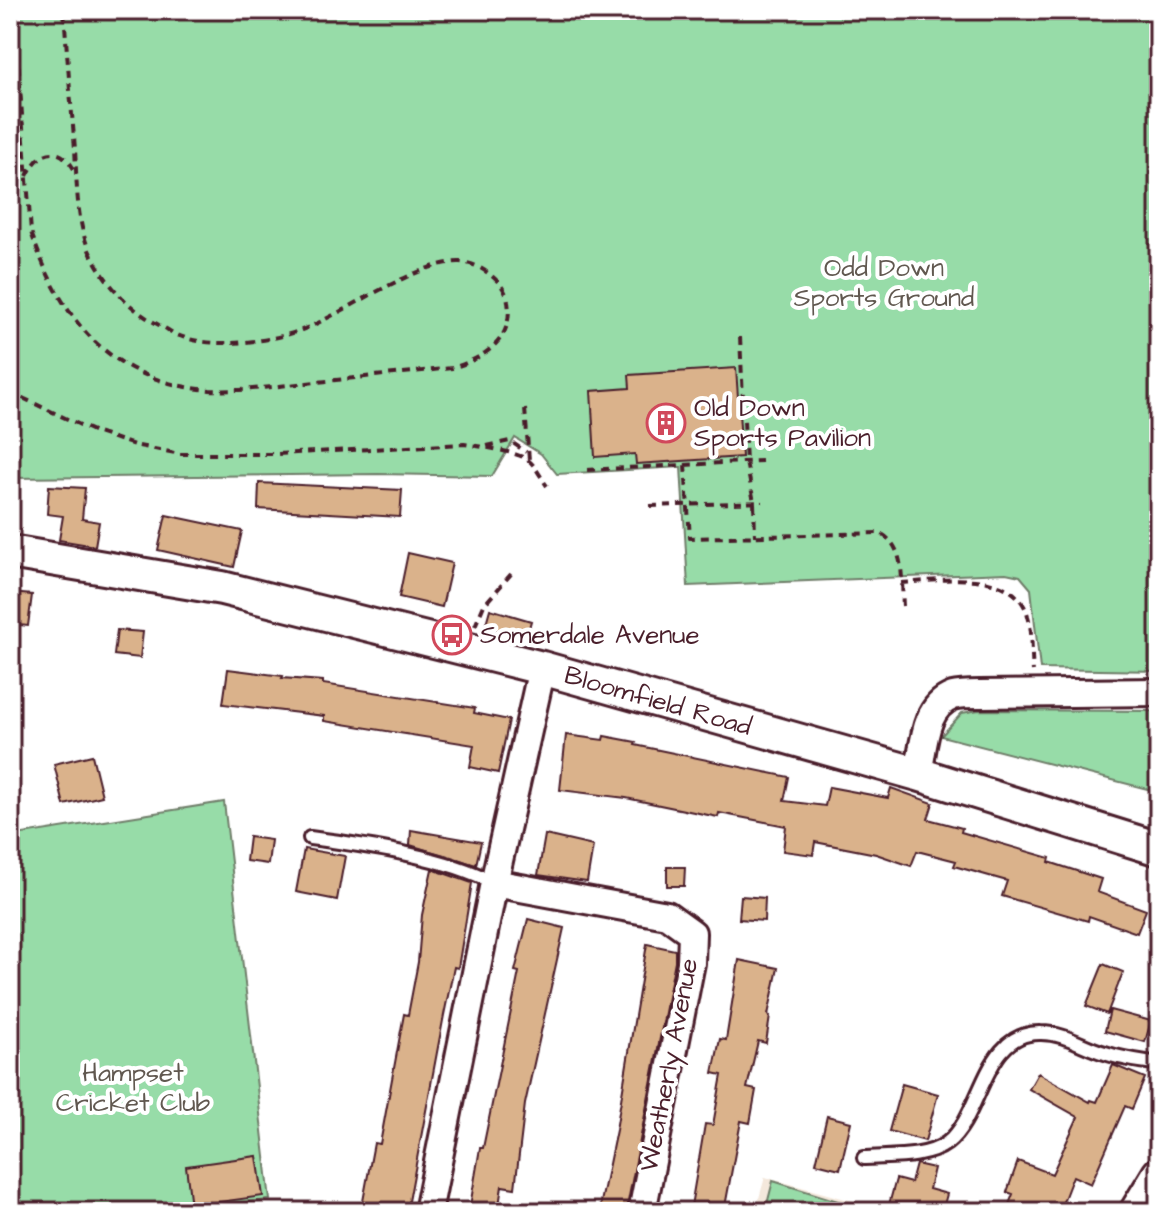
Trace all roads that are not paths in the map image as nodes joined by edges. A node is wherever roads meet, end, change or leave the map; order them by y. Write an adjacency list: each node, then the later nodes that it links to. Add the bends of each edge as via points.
1 (10, 552): 2 (street, Bloomfield Road, via 222,588)
2 (542, 668): 4 (street, Bloomfield Road); 7 (street)
3 (1159, 692): 4 (street, via 953,696 935,708 928,722)
4 (918, 774): 6 (street, Bloomfield Road)
5 (310, 838): 7 (lane, via 469,869)
6 (1159, 849)
7 (494, 883): 11 (street); 12 (street, Weatherly Avenue, via 667,915 692,933 691,963)
8 (1159, 1064): 9 (lane, via 1104,1053 1057,1034 1022,1035 1008,1042 949,1142 923,1152)
9 (864, 1158)
10 (1159, 1174): 13 (street)
11 (428, 1212)
12 (642, 1212)
13 (1136, 1212)

